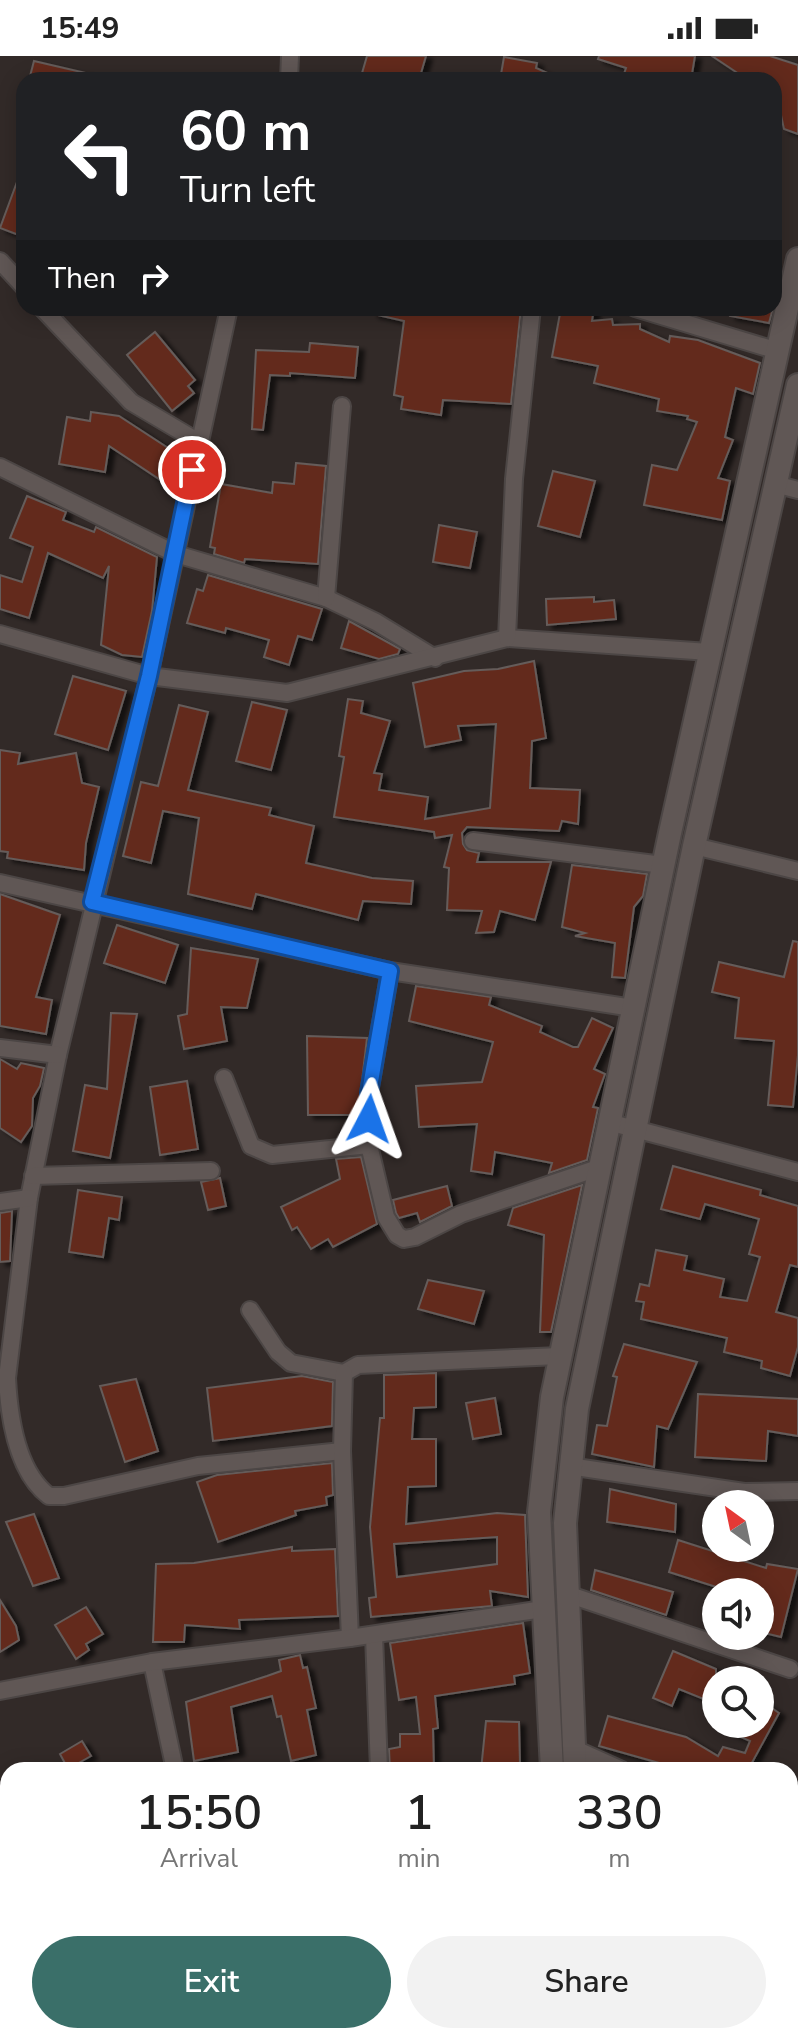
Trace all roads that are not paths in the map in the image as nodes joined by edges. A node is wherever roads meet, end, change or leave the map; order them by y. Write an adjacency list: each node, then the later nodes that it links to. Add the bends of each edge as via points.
1 (798, 259): 8 (main road)
2 (0, 261): 3 (street)
3 (16, 278)
4 (50, 316): 11 (street, via 131,402)
5 (227, 316): 11 (street)
6 (531, 316): 18 (street, via 514,479)
7 (662, 316): 8 (street)
8 (778, 351): 19 (main road)
9 (798, 385): 13 (main road)
10 (342, 406): 16 (street)
11 (197, 441): 15 (street)
12 (0, 467): 15 (street)
13 (775, 484): 14 (street); 23 (main road)
14 (798, 490)
15 (176, 554): 16 (street); 21 (street)
16 (326, 598): 20 (street)
17 (0, 634): 21 (street)
18 (507, 638): 19 (street); 20 (street)
19 (709, 652): 24 (main road)
20 (435, 658): 21 (street, via 287,693)
21 (149, 676): 27 (street)
22 (473, 841): 24 (street)
23 (694, 846): 25 (street); 34 (main road)
24 (663, 865): 29 (main road)
25 (798, 871)
26 (0, 883): 27 (street)
27 (92, 902): 28 (street); 31 (street)
28 (390, 971): 29 (street); 35 (street, via 369,1093)
29 (633, 1008): 33 (main road)
30 (0, 1048): 31 (street)
31 (58, 1055): 39 (street)
32 (224, 1078): 35 (street, via 251,1146 261,1152)
33 (612, 1123): 34 (street); 36 (main road)
34 (638, 1130): 38 (street); 46 (main road, via 586,1360)
35 (369, 1145): 36 (street, via 386,1217 404,1239)
36 (601, 1167): 43 (main road)
37 (211, 1171): 39 (street)
38 (798, 1172)
39 (33, 1176): 40 (street)
40 (29, 1198): 41 (street); 45 (street, via 7,1378 9,1407 30,1478 39,1489 49,1496 64,1496 198,1466)
41 (0, 1202)
42 (250, 1310): 44 (street, via 291,1363)
43 (559, 1356): 44 (street, via 358,1365); 49 (main road, via 539,1512)
44 (344, 1373): 45 (street)
45 (342, 1451): 51 (street)
46 (569, 1466): 47 (street, via 744,1492); 48 (main road)
47 (798, 1491)
48 (567, 1594): 53 (street); 55 (main road)
49 (543, 1609): 50 (street); 58 (main road)
50 (374, 1635): 51 (street); 57 (street)
51 (350, 1638): 52 (street)
52 (152, 1662): 54 (street); 56 (street)
53 (790, 1669)
54 (0, 1691)
55 (574, 1759)
56 (173, 1762)
57 (379, 1762)
58 (552, 1762)

